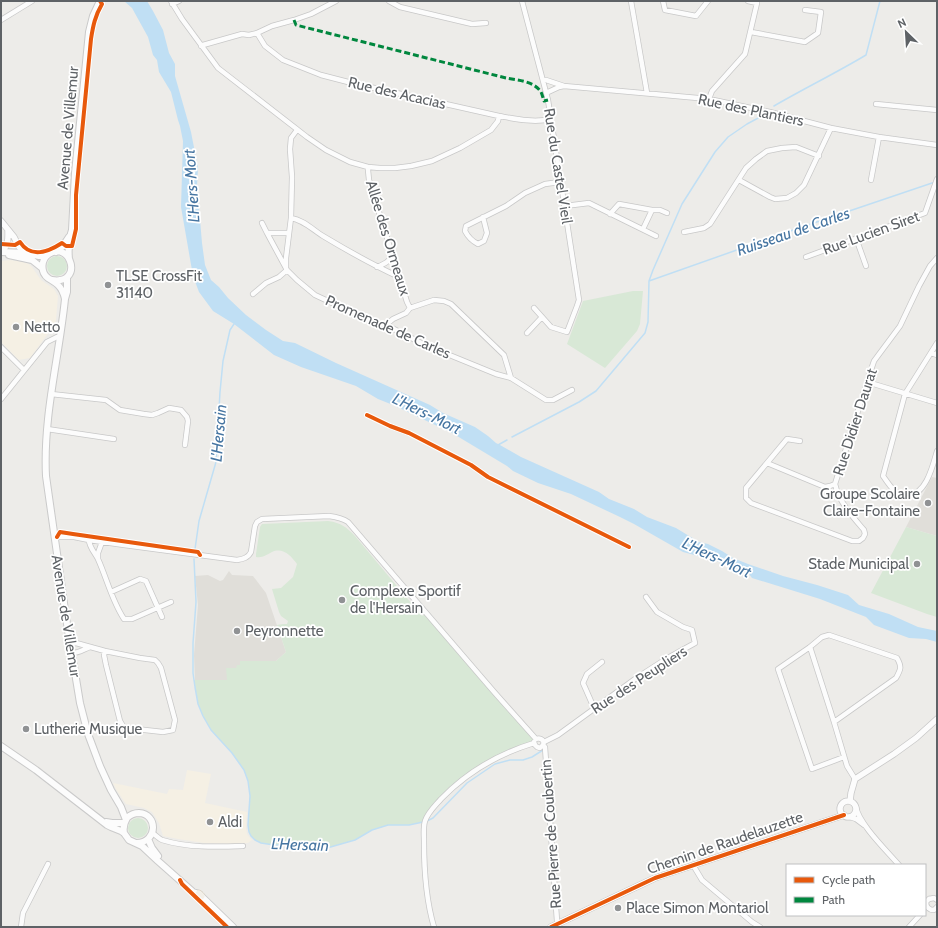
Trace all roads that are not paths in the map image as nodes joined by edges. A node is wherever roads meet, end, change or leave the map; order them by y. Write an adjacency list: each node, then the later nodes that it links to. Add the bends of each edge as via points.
1 (32, 1): 13 (street)
2 (100, 1): 52 (main road, Avenue de Villemur, via 89,32)
3 (179, 1): 11 (street)
4 (336, 1): 16 (street, via 311,14)
5 (389, 1): 14 (street, via 400,7 472,24)
6 (522, 1): 18 (street, Rue du Castel Vieil)
7 (631, 1): 21 (street)
8 (663, 1): 9 (street, via 665,10 696,16)
9 (708, 1)
10 (748, 1): 15 (street, via 756,3)
11 (172, 2): 17 (street)
12 (805, 10): 15 (street, via 821,12 818,33 805,42)
13 (1, 20)
14 (486, 23)
15 (751, 32): 22 (street, via 745,54 712,91)
16 (257, 33): 17 (street, via 242,34); 25 (street, Rue des Acacias, via 265,46 283,60 321,75)
17 (201, 46): 28 (street, via 218,68)
18 (543, 81): 19 (street, Rue des Plantiers); 20 (street, Rue du Castel Vieil)
19 (564, 86): 20 (street, Rue des Plantiers); 21 (street, Rue des Plantiers)
20 (546, 93): 26 (street, Rue du Castel Vieil)
21 (647, 93): 22 (street, Rue des Plantiers)
22 (709, 99): 27 (street, Rue des Plantiers)
23 (876, 104): 24 (street)
24 (937, 110)
25 (499, 116): 26 (street, Rue des Acacias, via 520,120); 32 (street, via 491,130 432,161 396,168)
26 (551, 119): 36 (street, Rue du Castel Vieil)
27 (831, 128): 29 (street, Rue des Plantiers); 31 (street)
28 (298, 130): 32 (street, via 326,150 350,162); 44 (street, via 291,138 290,149)
29 (879, 137): 30 (street, Rue des Plantiers); 35 (street)
30 (937, 145)
31 (819, 156): 34 (street, via 796,147 767,151 746,168); 34 (street, via 804,185 787,198 775,199)
32 (368, 167): 58 (street, Allée des Ormeaux, via 369,180)
33 (937, 179): 38 (street, Rue Lucien Siret)
34 (738, 180): 49 (street, via 710,224 704,228)
35 (870, 180)
36 (560, 182): 39 (street, Rue du Castel Vieil); 43 (street, via 546,184 525,193)
37 (937, 192): 38 (street)
38 (932, 194): 54 (street, Rue Lucien Siret, via 925,212)
39 (565, 206): 42 (street, via 589,203); 74 (street, Rue du Castel Vieil, via 577,306 567,332 551,327)
40 (652, 210): 41 (street); 42 (street, via 619,204); 47 (street)
41 (667, 213)
42 (610, 214): 47 (street)
43 (483, 217): 43 (street, via 466,226 464,231 478,244 484,241 487,233)
44 (291, 218): 51 (street); 64 (street, via 298,219)
45 (1, 221): 48 (street)
46 (262, 223): 50 (street, Promenade de Carles)
47 (643, 229): 53 (street)
48 (8, 231): 55 (street, via 8,242); 57 (street)
49 (684, 232)
50 (267, 233): 51 (street); 66 (street, Promenade de Carles)
51 (289, 233): 66 (street)
52 (70, 235): 56 (main road); 62 (main road, Avenue de Villemur)
53 (656, 236)
54 (856, 238): 60 (street, Rue Lucien Siret); 63 (street)
55 (1, 252): 57 (main road); 65 (main road, via 32,260)
56 (56, 252): 59 (main road); 62 (main road, via 64,253)
57 (26, 253): 59 (main road)
58 (393, 255): 64 (street, via 385,264); 68 (street, Allée des Ormeaux)
59 (46, 256): 65 (main road)
60 (806, 257)
61 (937, 258): 85 (street, Rue Didier Daurat, via 919,286 900,326 874,361)
62 (69, 259): 67 (main road, via 72,266)
63 (866, 266)
64 (377, 267): 68 (street)
65 (42, 268): 69 (main road, via 45,276)
66 (287, 270): 70 (street, via 279,277 266,282); 75 (street, Promenade de Carles, via 315,295 378,324)
67 (67, 277): 69 (main road); 71 (main road, Avenue de Villemur)
68 (399, 277): 72 (street, Allée des Ormeaux)
69 (52, 280): 71 (main road, via 61,288)
70 (253, 294)
71 (65, 298): 77 (main road, Avenue de Villemur)
72 (410, 308): 75 (street); 83 (street, via 434,300 451,304 504,356)
73 (534, 308): 74 (street)
74 (542, 317): 76 (street)
75 (387, 324): 83 (street, Promenade de Carles, via 425,345)
76 (526, 333)
77 (60, 337): 82 (street, via 47,342); 87 (main road, Avenue de Villemur)
78 (937, 343): 80 (street)
79 (1, 347): 82 (street)
80 (931, 353): 81 (street); 88 (street)
81 (937, 355)
82 (24, 370): 89 (street)
83 (502, 370): 84 (street); 84 (street, Promenade de Carles)
84 (511, 378): 86 (street, Promenade de Carles, via 546,400 553,400)
85 (867, 382): 88 (street); 97 (street, Rue Didier Daurat)
86 (572, 390)
87 (51, 394): 91 (main road, Avenue de Villemur); 94 (street, via 106,400 120,410 152,415 169,408 181,410 188,422)
88 (905, 394): 90 (street); 95 (street, via 883,476 893,490 904,495 916,493 924,486)
89 (1, 399)
90 (937, 403)
91 (47, 430): 92 (street); 98 (main road, Avenue de Villemur, via 45,461)
92 (114, 439)
93 (800, 441): 96 (street, via 787,440)
94 (184, 444)
95 (937, 451)
96 (767, 463): 97 (street, via 825,487); 97 (street, via 746,488 746,498 751,503 852,541 859,541 865,534 864,530 846,508)
97 (835, 484)
98 (54, 537): 99 (street, Rue Pierre de Coubertin); 107 (main road, Avenue de Villemur)
99 (89, 540): 100 (street, Rue Pierre de Coubertin); 101 (street, via 90,548)
100 (102, 542): 101 (street); 116 (street, Rue Pierre de Coubertin, via 242,560 251,552 255,526 262,519 329,516 344,520)
101 (98, 561): 102 (street)
102 (111, 592): 105 (street, via 124,619 132,619); 105 (street, via 140,579 146,581)
103 (646, 597): 113 (street, Rue des Peupliers, via 657,612 692,630 695,643 666,659)
104 (171, 602): 105 (street)
105 (158, 608): 106 (street)
106 (162, 617)
107 (70, 644): 109 (street); 111 (main road, Avenue de Villemur)
108 (810, 647): 115 (street); 115 (street, via 822,637 829,635 897,658 901,664 896,678); 119 (street, via 778,669 812,769)
109 (90, 648): 110 (street); 111 (street)
110 (105, 651): 110 (street, via 155,660 158,663 175,720 173,730 163,732 123,726 106,665)
111 (72, 653): 122 (main road, Avenue de Villemur, via 80,704 88,734 100,766)
112 (602, 662): 113 (street, via 587,674 583,683)
113 (594, 708): 117 (street, Rue des Peupliers)
114 (937, 719): 120 (street, via 916,738)
115 (834, 722): 119 (street)
116 (535, 741): 117 (street, via 541,739); 117 (street, via 539,748); 145 (street, via 478,768 461,780 430,812 424,828 424,853 426,888)
117 (543, 744): 142 (street, Rue Pierre de Coubertin, via 546,753)
118 (1, 746): 126 (main road)
119 (844, 757): 120 (street)
120 (855, 779): 121 (street)
121 (850, 801): 123 (street); 125 (street, via 844,802 841,806 840,811)
122 (121, 807): 124 (main road); 127 (main road, Avenue de Villemur)
123 (856, 807): 125 (street, via 853,816); 128 (street)
124 (136, 814): 127 (main road, via 128,817); 130 (main road, via 144,814 150,819 153,828)
125 (847, 816): 128 (street); 135 (street, Chemin de Raudelauzette)
126 (100, 819): 127 (main road, via 112,823); 129 (main road)
127 (125, 822): 129 (main road)
128 (866, 827): 134 (street)
129 (124, 833): 131 (main road, via 129,840)
130 (150, 836): 131 (main road); 132 (street, via 183,844); 136 (main road, via 153,851)
131 (137, 843): 136 (main road, via 193,892)
132 (243, 846)
133 (48, 864): 143 (street, via 23,913)
134 (898, 864)
135 (693, 865): 142 (street, Chemin de Raudelauzette, via 655,878); 147 (street, via 702,880)
136 (200, 895): 144 (main road)
137 (927, 897): 138 (street); 140 (street)
138 (937, 900)
139 (937, 908): 140 (street)
140 (926, 909)
141 (919, 916): 148 (street)
142 (558, 924): 146 (street, Chemin de Raudelauzette)
143 (21, 927)
144 (233, 927)
145 (433, 927)
146 (551, 927)
147 (760, 927)
148 (909, 927)

